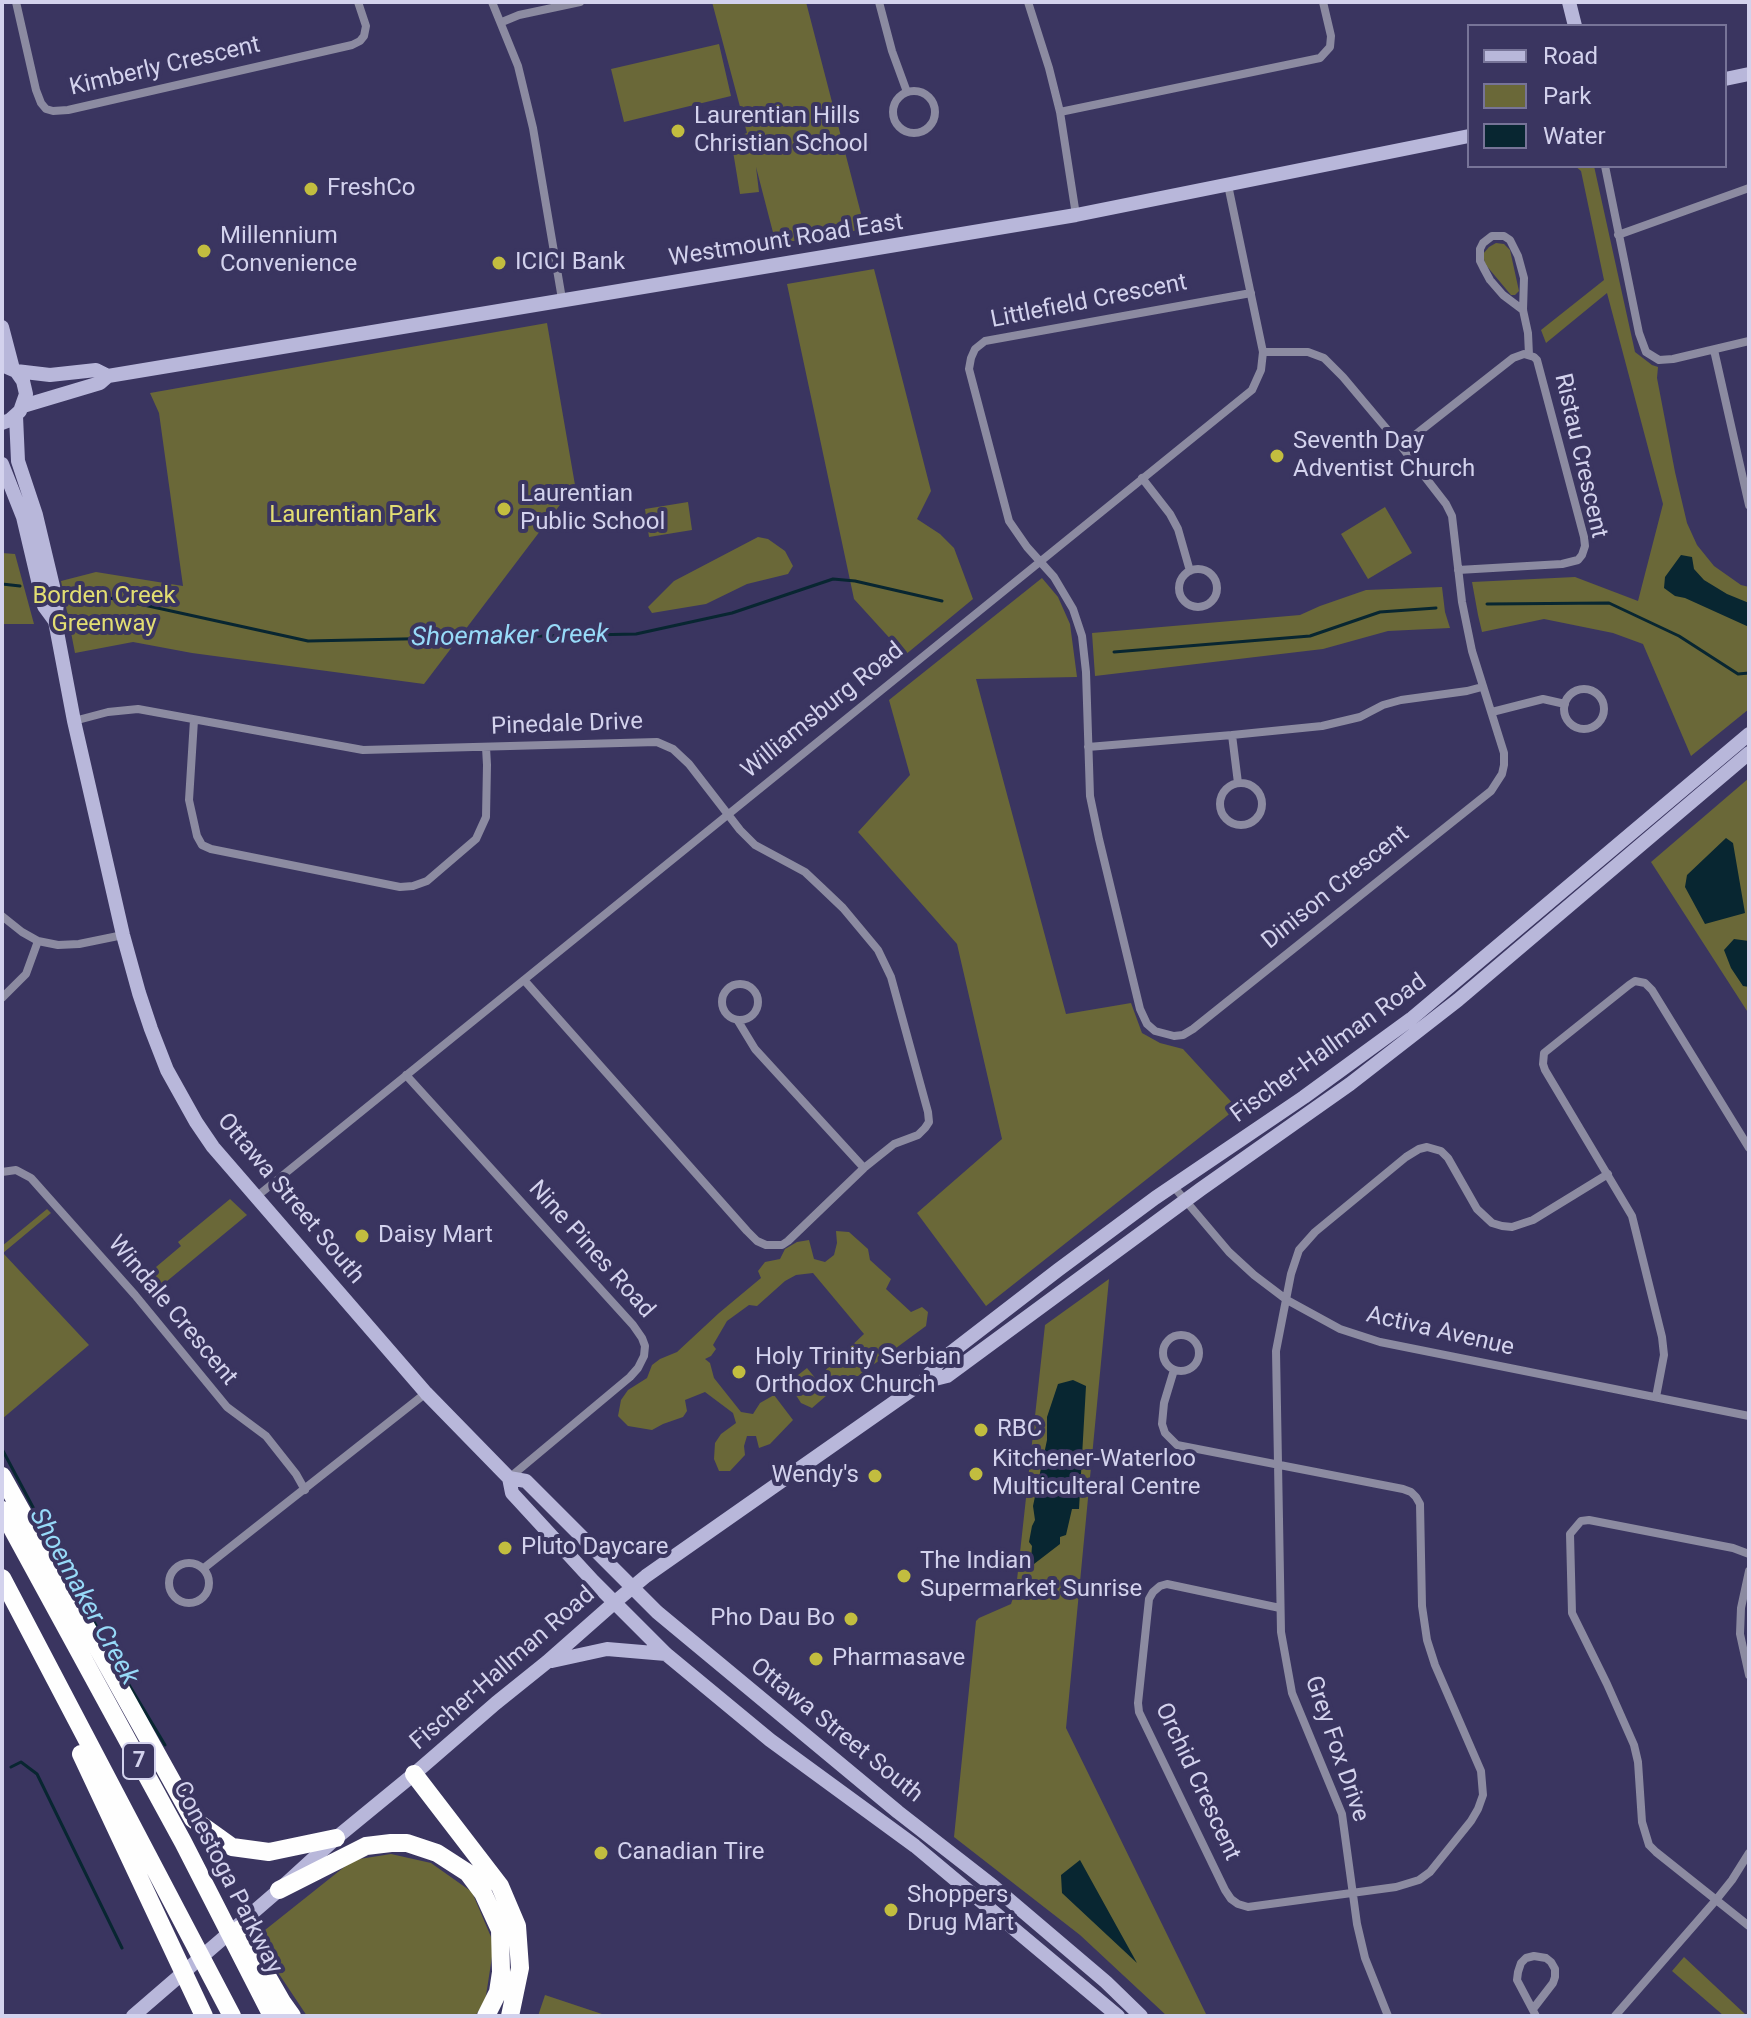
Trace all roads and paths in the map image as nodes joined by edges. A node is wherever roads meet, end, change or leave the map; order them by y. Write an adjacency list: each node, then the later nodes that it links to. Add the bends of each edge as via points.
1 (16, 2): 2 (street, Kimberly Crescent, via 36,90 41,103 53,111 352,45 364,36 366,26)
2 (358, 2)
3 (492, 2): 9 (street)
4 (580, 2): 9 (street)
5 (879, 2): 13 (street)
6 (1028, 2): 14 (street)
7 (1323, 2): 14 (street, via 1331,36 1330,47 1320,58)
8 (1569, 2): 10 (main road)
9 (502, 22): 22 (street, via 533,128)
10 (1574, 24)
11 (1749, 74): 12 (main road)
12 (1727, 79)
13 (907, 92): 13 (street, via 895,103 896,123 903,130 925,130 935,112 932,102 916,91)
14 (1060, 112): 19 (street)
15 (1467, 136): 17 (main road, Westmount Road East)
16 (1605, 168): 20 (street)
17 (1228, 185): 19 (main road, Westmount Road East); 21 (street, Williamsburg Road)
18 (1749, 188): 20 (street)
19 (1076, 215): 22 (main road, Westmount Road East)
20 (1618, 235): 26 (street, via 1646,352 1659,360)
21 (1251, 293): 27 (street, Williamsburg Road); 38 (street, Littlefield Crescent, via 985,341 975,349 971,380 1009,521)
22 (562, 299): 30 (main road, Westmount Road East)
23 (1523, 310): 23 (street, via 1524,278 1515,247 1504,236 1492,236 1480,249 1480,261 1503,295); 28 (street)
24 (2, 327): 29 (main road)
25 (1749, 341): 26 (street)
26 (1714, 350): 37 (street)
27 (1263, 352): 33 (street, Dinison Crescent, via 1308,352 1324,358); 36 (street, Williamsburg Road, via 1252,390)
28 (1529, 355): 33 (street, Ristau Crescent, via 1513,358); 39 (street, Ristau Crescent, via 1537,360 1585,546 1578,560 1562,564)
29 (10, 368): 30 (main road, via 50,375 96,370); 31 (main road, via 23,381)
30 (108, 376): 31 (main road)
31 (25, 408): 32 (main road); 34 (main road); 34 (main road, via 28,417)
32 (2, 423)
33 (1401, 446): 39 (street, Dinison Crescent, via 1452,516)
34 (18, 461): 41 (main road, via 57,603)
35 (2, 464): 41 (main road, via 23,517 44,606)
36 (1142, 478): 38 (street, Williamsburg Road); 40 (street, via 1178,529)
37 (1749, 505)
38 (1040, 561): 50 (street, Dinison Crescent, via 1073,609 1082,636); 53 (street, Williamsburg Road)
39 (1458, 570): 42 (street, Dinison Crescent)
40 (1190, 571): 40 (street, via 1181,580 1180,593 1192,607 1204,607 1214,599 1216,583 1206,571)
41 (55, 621): 46 (main road, Ottawa Street South)
42 (1482, 687): 44 (street, Dinison Crescent); 48 (street, via 1401,700 1341,723)
43 (1565, 704): 43 (street, via 1566,718 1584,729 1598,724 1605,712 1602,699 1587,689 1572,693); 44 (street, via 1543,699)
44 (1492, 712): 50 (street, Dinison Crescent, via 1504,765 1491,791 1193,1029 1174,1036 1155,1031 1140,1009 1090,796)
45 (194, 720): 46 (street, Pinedale Drive, via 138,709); 49 (street, Pinedale Drive, via 363,750); 49 (street, via 189,800 202,845 400,887 427,881 476,839 486,817)
46 (74, 721): 55 (main road, Ottawa Street South)
47 (1749, 734): 65 (main road, Fischer-Hallman Road, via 1411,1019)
48 (1232, 735): 50 (street); 52 (street)
49 (486, 747): 53 (street, Pinedale Drive, via 657,742 689,764)
50 (1088, 747)
51 (1749, 753): 67 (main road, Fischer-Hallman Road, via 1458,1000)
52 (1238, 783): 52 (street, via 1225,791 1221,805 1226,818 1246,824 1260,813 1262,800 1255,788)
53 (728, 813): 57 (street, Williamsburg Road); 62 (street, Pinedale Drive, via 755,845 805,872 843,908 878,950 891,977 929,1122 918,1135 894,1144)
54 (2, 916): 56 (street)
55 (123, 935): 56 (street, via 79,944); 66 (main road, Ottawa Street South, via 151,1029 179,1094 213,1147)
56 (38, 941): 58 (street, via 26,974)
57 (524, 980): 60 (street, Williamsburg Road); 62 (street, Pinedale Drive, via 757,1241 788,1241)
58 (2, 998)
59 (738, 1021): 59 (street, via 751,1017 758,1007 753,990 741,984 729,987 721,1000 728,1017); 62 (street, via 755,1049)
60 (406, 1075): 66 (street, Williamsburg Road); 76 (street, Nine Pines Road, via 633,1325 645,1346 630,1377)
61 (1749, 1148): 64 (street, via 1652,990 1635,981 1542,1058)
62 (864, 1168)
63 (2, 1172): 77 (street, Windale Crescent, via 16,1170 31,1178 227,1407 266,1436)
64 (1608, 1174): 68 (street, Grey Fox Drive, via 1533,1220 1502,1226 1477,1209 1441,1151 1419,1149 1299,1250); 72 (street, via 1632,1216 1662,1337)
65 (1174, 1187): 67 (street, Activa Avenue); 70 (main road, Fischer-Hallman Road, via 940,1361)
66 (256, 1197): 71 (main road, Ottawa Street South)
67 (1185, 1201): 68 (street, Activa Avenue, via 1229,1252); 70 (main road, Fischer-Hallman Road, via 947,1376)
68 (1287, 1300): 72 (street, Activa Avenue, via 1340,1329 1380,1342); 74 (street, Grey Fox Drive, via 1276,1351)
69 (1174, 1370): 69 (street, via 1188,1370 1198,1361 1198,1345 1189,1336 1176,1335 1163,1348 1165,1362); 74 (street, via 1162,1424 1170,1440)
70 (923, 1382): 83 (main road, Fischer-Hallman Road)
71 (426, 1393): 76 (main road, Ottawa Street South); 77 (street)
72 (1656, 1397): 73 (street, Activa Avenue)
73 (1749, 1416)
74 (1279, 1465): 85 (street, Grey Fox Drive); 95 (street, via 1403,1489 1416,1497 1427,1640 1483,1782 1471,1821 1430,1872 1409,1884)
75 (2, 1476): 91 (highway, via 193,1819 232,1847 269,1852)
76 (509, 1478): 83 (main road, Ottawa Street South, via 526,1481); 84 (main road, Ottawa Street South, via 512,1493)
77 (305, 1490): 80 (street)
78 (2, 1510): 92 (highway, Conestoga Parkway / 7)
79 (1749, 1554): 96 (street, via 1589,1520 1570,1534 1572,1613 1634,1745 1645,1836 1656,1852)
80 (204, 1568): 80 (street, via 185,1563 174,1569 169,1581 172,1594 190,1603 206,1595)
81 (1749, 1571): 88 (street, via 1740,1634)
82 (2, 1578): 89 (highway, 7)
83 (634, 1587): 84 (main road, Fischer-Hallman Road); 107 (main road, Ottawa Street South, via 657,1612 993,1886)
84 (615, 1602): 86 (main road, Ottawa Street South); 87 (main road, Fischer-Hallman Road)
85 (1280, 1608): 95 (street, Grey Fox Drive, via 1292,1693 1342,1814); 95 (street, Orchid Crescent, via 1160,1586 1149,1599 1139,1712 1231,1899 1248,1907)
86 (666, 1654): 87 (main road, via 607,1649); 106 (main road, Ottawa Street South, via 770,1740 915,1846)
87 (547, 1662): 90 (main road, Fischer-Hallman Road)
88 (1749, 1675)
89 (57, 1684): 100 (highway, via 64,1718); 101 (highway, 7)
90 (419, 1770): 91 (main road, Fischer-Hallman Road); 105 (highway, via 500,1886 517,1926 520,1968)
91 (336, 1838): 94 (main road, Fischer-Hallman Road)
92 (183, 1842): 102 (highway, Conestoga Parkway / 7); 103 (highway, via 206,1868)
93 (1749, 1853): 96 (street)
94 (279, 1890): 99 (main road, Fischer-Hallman Road); 104 (highway, via 366,1846 407,1843 437,1853 468,1873 500,1930 498,1992)
95 (1352, 1893): 108 (street, Grey Fox Drive, via 1365,1958)
96 (1716, 1900): 97 (street); 109 (street)
97 (1749, 1926)
98 (1534, 2012): 98 (street, via 1555,1977 1551,1962 1534,1956 1521,1963 1517,1980)
99 (133, 2016)
100 (204, 2016)
101 (232, 2016)
102 (272, 2016)
103 (292, 2016)
104 (486, 2016)
105 (510, 2016)
106 (1118, 2016)
107 (1141, 2016)
108 (1388, 2016)
109 (1615, 2016)

